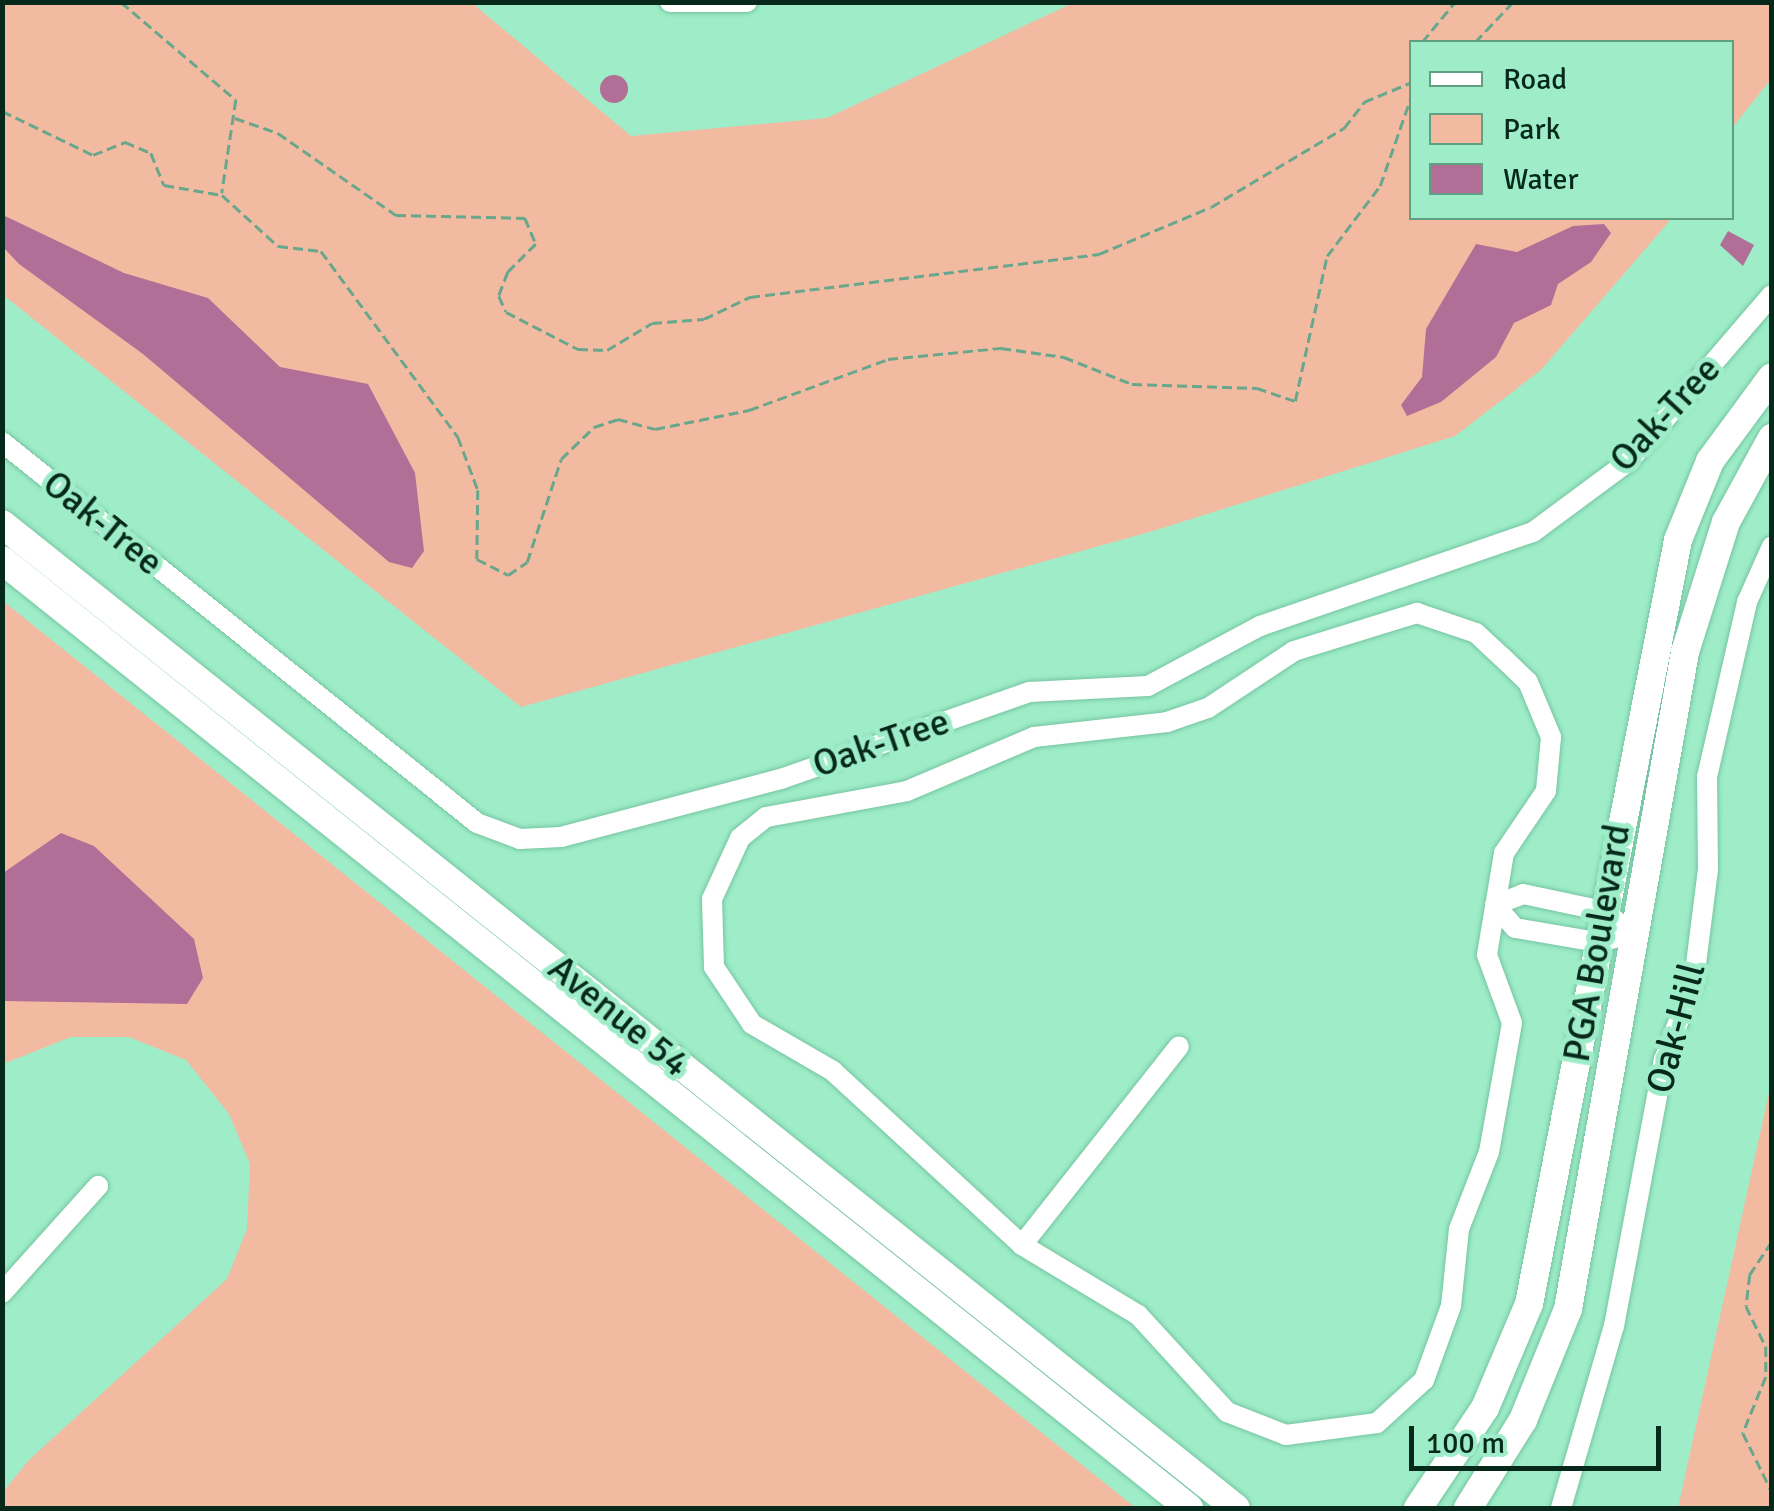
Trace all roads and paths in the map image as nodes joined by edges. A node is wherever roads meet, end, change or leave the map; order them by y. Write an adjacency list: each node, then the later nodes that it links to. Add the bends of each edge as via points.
1 (121, 2): 11 (path, via 223,84 236,100)
2 (670, 2): 3 (street)
3 (747, 2)
4 (1455, 2): 6 (path)
5 (1513, 2): 7 (path)
6 (1424, 40)
7 (1477, 40)
8 (1409, 83): 11 (path, via 1364,102 1344,128 1211,207 1098,254 750,297 704,319 652,323 607,350 560,342 506,312 499,296 508,272 536,244 524,218 396,215 278,133)
9 (1409, 103): 12 (path, via 1380,186 1327,256 1296,401 1256,388 1132,384 1064,358 1002,348 888,360 749,410 655,429 618,419 594,427 561,459 526,562 508,576 477,558 478,490 458,437 418,378 320,252 278,246)
10 (2, 110): 12 (path, via 93,155 125,142 151,153 164,185)
11 (235, 118): 12 (path)
12 (222, 195)
13 (1772, 295): 16 (street, Oak-Tree, via 1629,461 1534,532 1260,626 1148,686 1029,692 781,779 561,836 520,838 476,823)
14 (1772, 377): 21 (street, PGA Boulevard, via 1710,461 1678,540)
15 (1772, 438): 22 (street, PGA Boulevard, via 1726,522 1685,652)
16 (2, 442)
17 (2, 524): 31 (street, Avenue 54)
18 (1772, 546): 34 (street, Oak-Hill, via 1746,602 1707,776 1694,980 1664,1060 1614,1326)
19 (2, 560): 30 (street, Avenue 54)
20 (1495, 904): 21 (street, via 1523,894); 23 (street, via 1515,928); 27 (street, via 1488,971 1512,1022 1441,1342 1404,1405 1336,1432 1286,1435 1228,1412 1138,1315); 27 (street, via 1504,853 1534,816 1552,762 1543,708 1476,634 1417,614 1294,651 1208,708 1115,731 1034,737 907,791 766,816 740,838 712,899 714,967 752,1024 833,1070)
21 (1603, 911): 22 (street); 23 (street, PGA Boulevard)
22 (1634, 934): 23 (street); 33 (street, PGA Boulevard, via 1568,1309 1524,1420)
23 (1597, 942): 32 (street, PGA Boulevard, via 1529,1304 1485,1408)
24 (1179, 1046): 27 (street)
25 (98, 1186): 28 (street)
26 (1772, 1242): 29 (path, via 1750,1275 1746,1306 1766,1346 1766,1377 1743,1433)
27 (1022, 1245)
28 (2, 1293)
29 (1772, 1492)
30 (1190, 1508)
31 (1236, 1508)
32 (1418, 1508)
33 (1468, 1508)
34 (1561, 1508)

